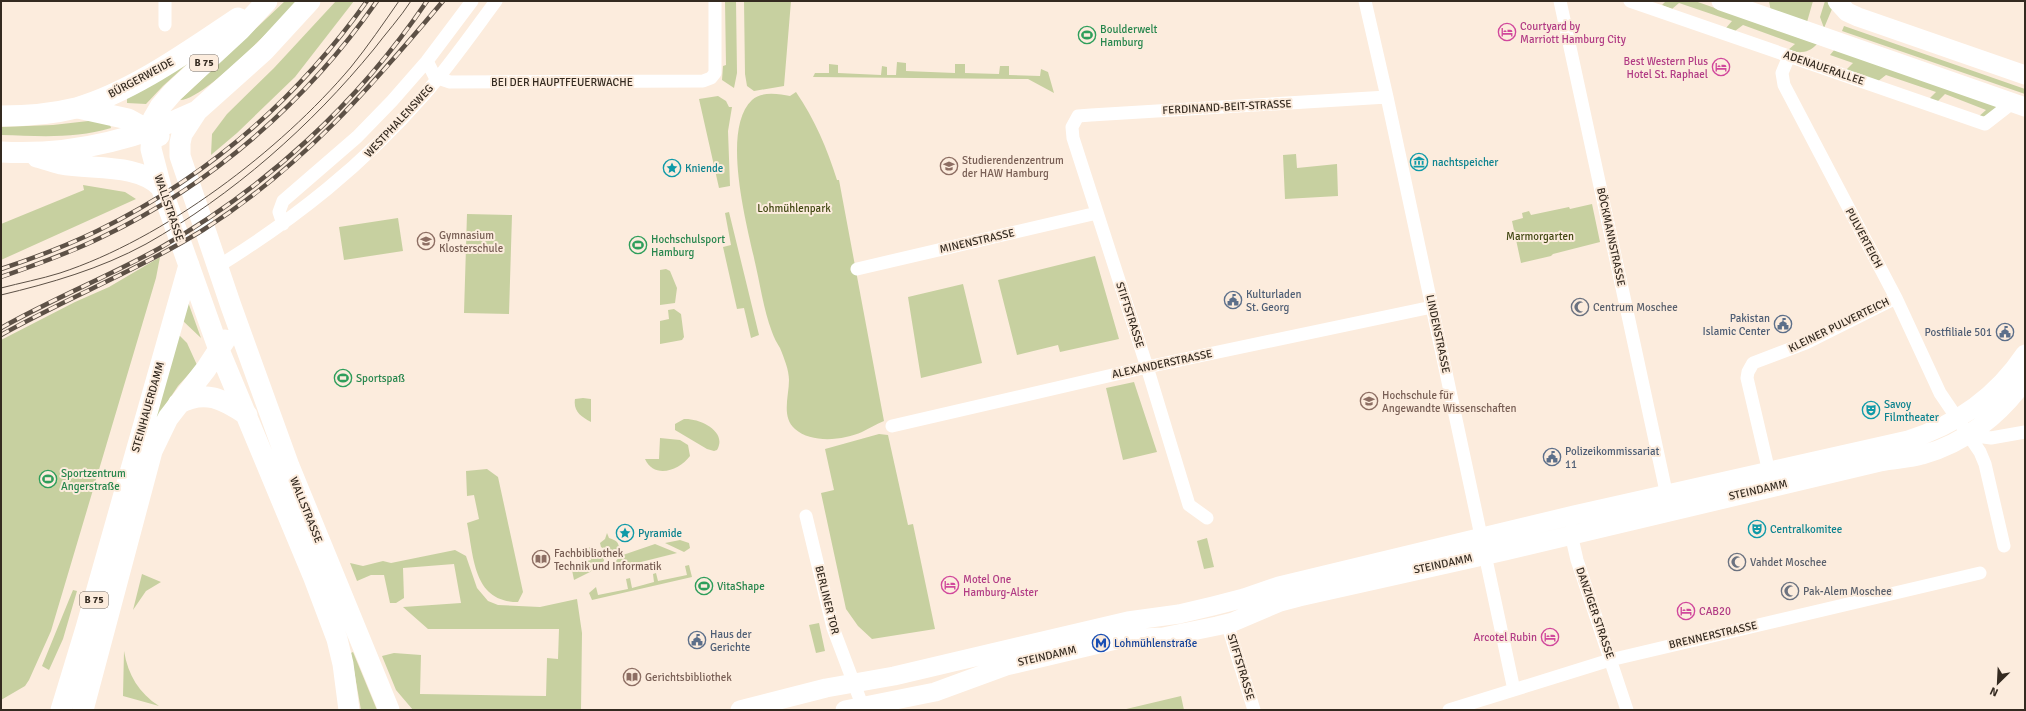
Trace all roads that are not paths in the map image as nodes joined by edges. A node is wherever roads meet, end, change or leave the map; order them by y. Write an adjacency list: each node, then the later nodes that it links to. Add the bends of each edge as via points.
1 (165, 1): 13 (street)
2 (262, 1): 20 (main road, BÜRGERWEIDE, via 194,48 118,92)
3 (267, 1): 24 (main road, BÜRGERWEIDE / B 75, via 240,30 173,92 160,107)
4 (310, 1): 21 (main road, B 75, via 264,51)
5 (472, 1): 15 (street, WESTPHALENSWEG)
6 (496, 1): 17 (street, WESTPHALENSWEG)
7 (715, 1): 17 (street, BEI DER HAUPTFEUERWACHE, via 716,71 708,80 450,82)
8 (1365, 1): 18 (street, LINDENSTRASSE)
9 (1560, 1): 48 (street, BÖCKMANNSTRASSE)
10 (1630, 1): 14 (street, ADENAUERALLEE)
11 (1721, 1): 19 (main road, ADENAUERALLEE)
12 (1837, 1): 16 (main road, via 1847,12 1858,17)
13 (165, 25)
14 (1789, 56): 19 (street, ADENAUERALLEE, via 1985,124); 34 (street, PULVERTEICH, via 1782,73 1784,85)
15 (427, 61): 17 (street, via 431,72); 30 (street, WESTPHALENSWEG, via 357,137 283,201 279,212)
16 (2025, 75)
17 (438, 79): 30 (street, WESTPHALENSWEG, via 368,154 339,181)
18 (1387, 97): 23 (street, FERDINAND-BEIT-STRASSE, via 1078,116); 36 (street, LINDENSTRASSE)
19 (2018, 105)
20 (76, 108): 22 (main road, BÜRGERWEIDE, via 21,116); 24 (main road, BÜRGERWEIDE, via 120,116)
21 (197, 111): 24 (main road); 27 (main road, B 75, via 182,134)
22 (1, 116)
23 (1072, 127): 29 (street, STIFTSTRASSE, via 1073,138)
24 (151, 131): 26 (main road, via 74,149); 27 (main road, BÜRGERWEIDE, via 171,145); 28 (main road, WALLSTRASSE / B 75, via 151,149)
25 (1, 152): 26 (main road)
26 (24, 153): 28 (main road, via 62,164 136,172 154,180)
27 (182, 164): 32 (main road, WALLSTRASSE / B 75)
28 (161, 187): 31 (main road, WALLSTRASSE / B 75)
29 (1097, 213): 33 (street, MINENSTRASSE); 39 (street, STIFTSTRASSE)
30 (283, 224): 32 (street, WESTPHALENSWEG)
31 (186, 257): 37 (main road, WALLSTRASSE / B 75); 61 (main road, STEINHAUERDAMM / B 75, via 86,628)
32 (217, 267): 35 (main road, WALLSTRASSE / B 75)
33 (856, 269)
34 (1896, 298): 43 (street, PULVERTEICH, via 1940,392); 47 (street, KLEINER PULVERTEICH, via 1806,344 1751,366 1747,378)
35 (231, 306): 37 (main road, WALLSTRASSE / B 75, via 228,331); 64 (main road, WALLSTRASSE, via 289,466)
36 (1432, 307): 39 (street, ALEXANDERSTRASSE); 54 (street, LINDENSTRASSE)
37 (219, 350): 41 (main road, STEINHAUERDAMM / B 75); 42 (main road, WALLSTRASSE)
38 (2025, 354): 43 (main road, STEINDAMM, via 1997,389)
39 (1147, 367): 44 (street, ALEXANDERSTRASSE); 51 (street, STIFTSTRASSE, via 1189,505)
40 (2025, 380): 46 (main road, STEINDAMM, via 1992,418)
41 (178, 404): 42 (main road, via 189,398 212,397 234,406); 62 (main road, STEINHAUERDAMM / B 75, via 159,434 148,462)
42 (247, 415): 63 (main road, WALLSTRASSE, via 337,639)
43 (1958, 418): 46 (street, PULVERTEICH); 47 (main road, STEINDAMM, via 1908,440)
44 (892, 426)
45 (2025, 432): 46 (street, via 1991,438)
46 (1969, 435): 52 (main road, STEINDAMM, via 1922,455 1880,462); 53 (street, PULVERTEICH, via 1985,464)
47 (1769, 472): 48 (main road, STEINDAMM)
48 (1667, 496): 49 (main road, STEINDAMM)
49 (1574, 515): 52 (street, DANZIGER STRASSE); 54 (main road, STEINDAMM)
50 (806, 516): 58 (street, BERLINER TOR, via 833,628)
51 (1207, 518)
52 (1571, 534): 54 (main road, STEINDAMM); 57 (street, DANZIGER STRASSE, via 1579,567)
53 (2004, 546)
54 (1482, 547): 56 (main road, STEINDAMM, via 1427,567 1280,602); 58 (main road, STEINDAMM, via 1279,586 1230,602 1179,614 1128,621 894,676); 59 (street, LINDENSTRASSE)
55 (1980, 572): 57 (street, BRENNERSTRASSE)
56 (1227, 624): 60 (main road, STEINDAMM, via 1163,637 1120,640 1036,658 935,692); 66 (street, STIFTSTRASSE)
57 (1610, 660): 59 (street, BRENNERSTRASSE); 68 (street, DANZIGER STRASSE)
58 (854, 683): 60 (street, BERLINER TOR); 65 (main road, STEINDAMM)
59 (1514, 690): 67 (street, BRENNERSTRASSE)
60 (857, 709)
61 (61, 710)
62 (83, 710)
63 (349, 710)
64 (389, 710)
65 (740, 710)
66 (1254, 710)
67 (1449, 710)
68 (1627, 710)

